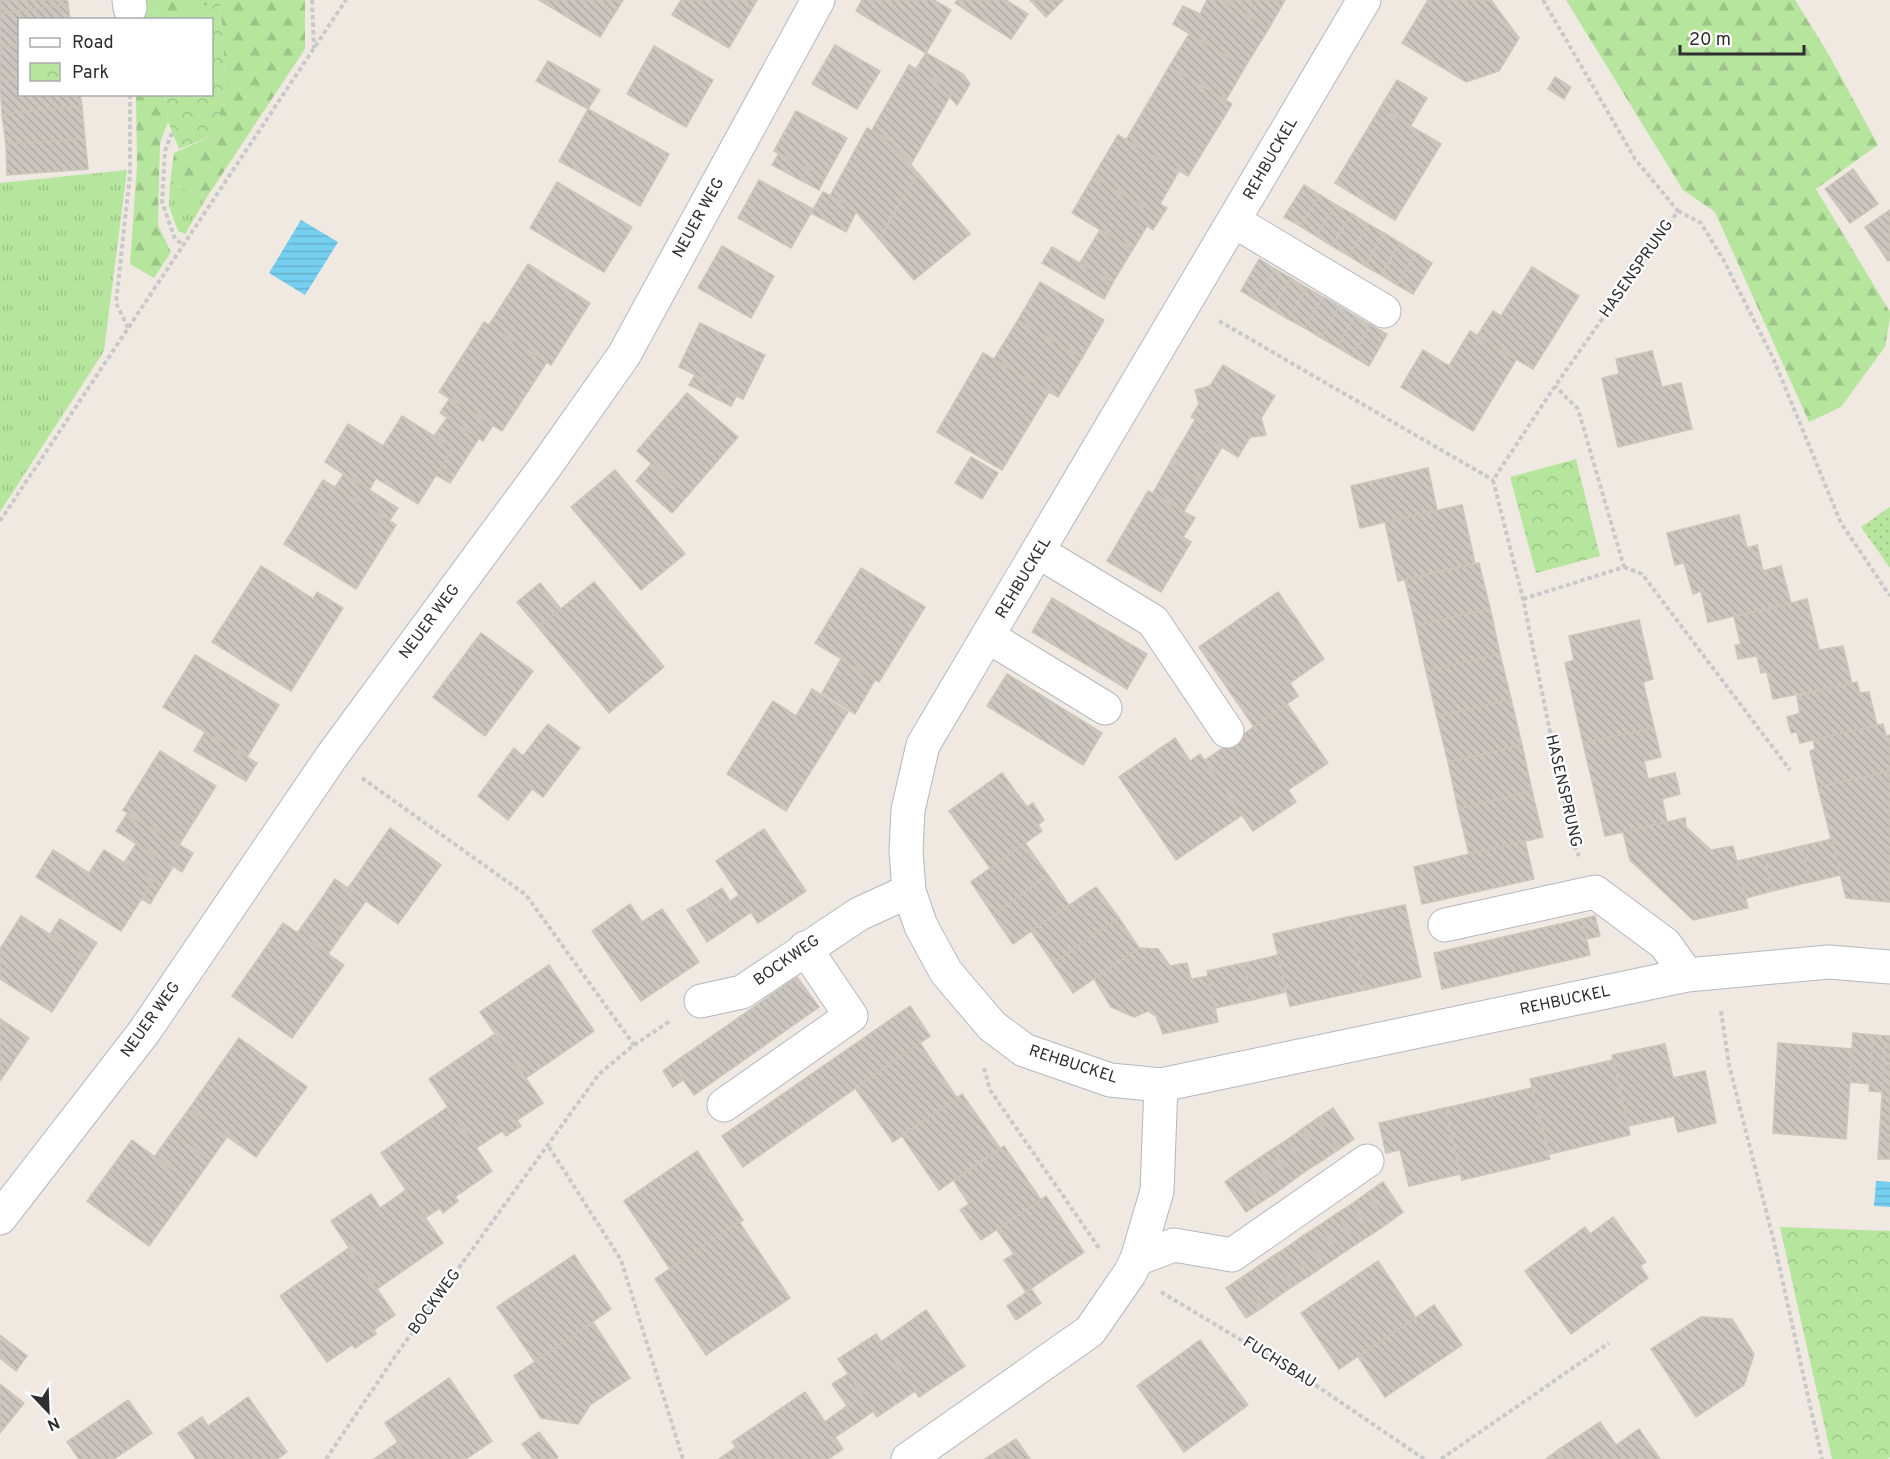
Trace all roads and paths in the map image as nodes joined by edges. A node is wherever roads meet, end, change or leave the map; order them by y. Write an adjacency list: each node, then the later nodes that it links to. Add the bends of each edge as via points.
1 (312, 0): 6 (path)
2 (345, 0): 6 (path)
3 (818, 0): 40 (street, NEUER WEG, via 624,355 332,756 144,1032)
4 (1364, 0): 10 (street, REHBUCKEL)
5 (1543, 0): 9 (path, HASENSPRUNG, via 1635,159)
6 (314, 48): 11 (path)
7 (130, 96): 14 (path, via 130,174 116,303)
8 (172, 133): 11 (path, via 165,151 162,202 175,239)
9 (1678, 211): 15 (path, HASENSPRUNG); 20 (path, via 1701,223 1724,261 1773,358 1842,523)
10 (1234, 221): 12 (street, REHBUCKEL); 13 (street)
11 (184, 245): 14 (path)
12 (1187, 303): 16 (path); 18 (street, REHBUCKEL)
13 (1384, 311)
14 (129, 329): 17 (path)
15 (1555, 386): 16 (path, HASENSPRUNG); 19 (path, via 1578,409)
16 (1493, 480): 21 (path, HASENSPRUNG)
17 (0, 521)
18 (1039, 552): 22 (street, REHBUCKEL); 24 (street, via 1153,621)
19 (1624, 567): 21 (path); 25 (path, via 1642,574)
20 (1890, 596)
21 (1523, 599): 28 (path, HASENSPRUNG, via 1573,844)
22 (989, 637): 23 (street); 27 (street, REHBUCKEL, via 924,745 908,810)
23 (1105, 708)
24 (1227, 731)
25 (1790, 770)
26 (379, 791): 35 (path, via 526,895)
27 (909, 891): 30 (street, BOCKWEG, via 858,914); 34 (street, REHBUCKEL, via 921,926 946,972)
28 (1595, 892): 29 (street); 32 (street)
29 (1445, 926)
30 (805, 948): 33 (street, BOCKWEG, via 742,992); 37 (street, via 851,1016)
31 (1890, 967): 32 (street, REHBUCKEL, via 1829,962)
32 (1701, 973): 36 (street, REHBUCKEL); 48 (path, via 1773,1238)
33 (701, 1001): 35 (path, BOCKWEG)
34 (992, 1026): 36 (street, REHBUCKEL, via 1035,1054 1110,1080); 41 (path, FUCHSBAU, via 984,1069 990,1090 1098,1248)
35 (634, 1045): 38 (path, BOCKWEG, via 599,1074)
36 (1161, 1085): 41 (street, via 1157,1191)
37 (723, 1105)
38 (549, 1147): 43 (path, BOCKWEG, via 396,1354); 44 (path, via 621,1260)
39 (1367, 1161): 41 (street, via 1232,1255 1174,1245)
40 (0, 1218)
41 (1134, 1266): 45 (street, via 1090,1330); 46 (path, FUCHSBAU)
42 (1609, 1343): 47 (path)
43 (326, 1459)
44 (683, 1459)
45 (909, 1459)
46 (1424, 1459)
47 (1441, 1459)
48 (1822, 1459)

